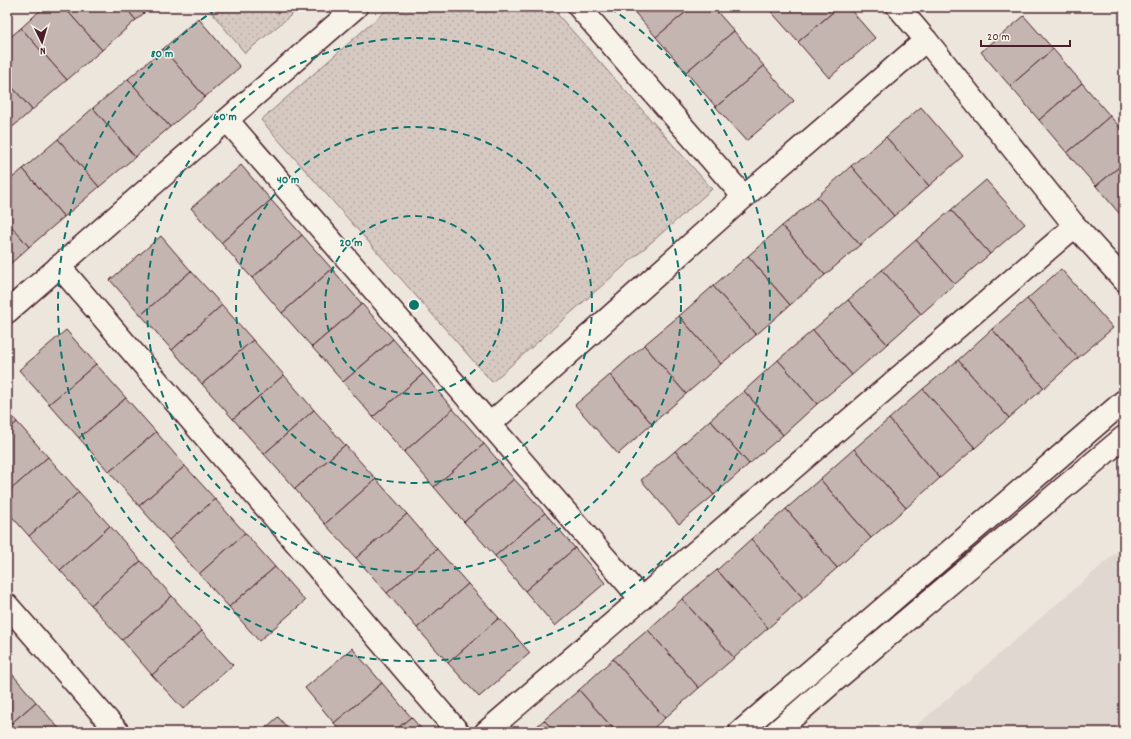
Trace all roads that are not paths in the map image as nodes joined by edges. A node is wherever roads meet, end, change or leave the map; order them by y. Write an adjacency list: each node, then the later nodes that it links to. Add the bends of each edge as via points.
1 (356, 7): 5 (street)
2 (579, 7): 6 (street)
3 (898, 7): 4 (street)
4 (926, 40): 6 (street); 7 (street)
5 (227, 120): 8 (street); 12 (street)
6 (744, 197): 12 (street)
7 (1075, 226): 9 (street); 14 (street)
8 (59, 266): 10 (street); 17 (street)
9 (1124, 280)
10 (7, 312)
11 (1124, 401): 19 (street)
12 (490, 424): 14 (street)
13 (1124, 437): 20 (street)
14 (641, 599): 18 (street)
15 (7, 605): 16 (street)
16 (118, 732)
17 (458, 732)
18 (486, 732)
19 (740, 732)
20 (776, 732)

